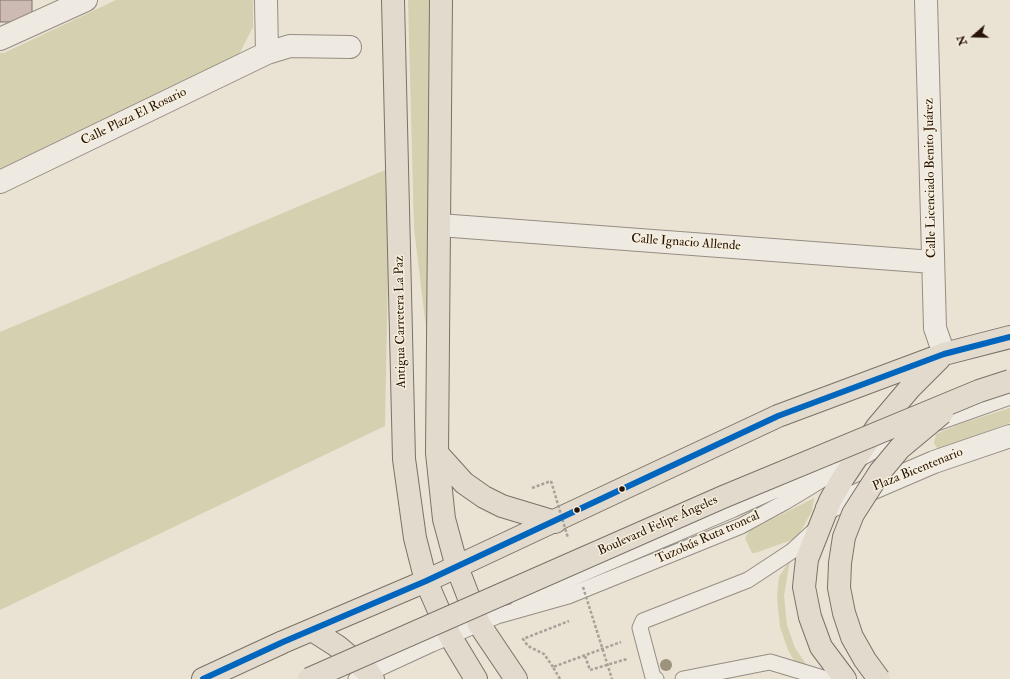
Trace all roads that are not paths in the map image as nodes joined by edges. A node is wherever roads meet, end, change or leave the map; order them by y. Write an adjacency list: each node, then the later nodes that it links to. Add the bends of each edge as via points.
1 (86, 0): 6 (street)
2 (266, 0): 8 (street)
3 (393, 0): 23 (main road, Antigua Carretera La Paz, via 404,459 415,538)
4 (441, 0): 10 (main road)
5 (926, 0): 11 (street, Calle Licenciado Benito Juárez)
6 (0, 39)
7 (350, 47): 8 (street, Calle Plaza El Rosario, via 290,46)
8 (267, 53): 9 (street, Calle Plaza El Rosario)
9 (0, 182)
10 (439, 225): 11 (street, Calle Ignacio Allende); 18 (main road)
11 (933, 262): 13 (street, Calle Licenciado Benito Juárez, via 935,328)
12 (1010, 337): 13 (main road)
13 (944, 354): 19 (main road, via 910,388 877,427); 21 (main road, via 778,416)
14 (1010, 381): 16 (main road, Boulevard Felipe Ángeles, bridge)
15 (1010, 397): 19 (lane, Tuzobús Ruta troncal, via 908,433)
16 (958, 400): 29 (main road, Boulevard Felipe Ángeles, bridge, via 723,497); 36 (main road, bridge, via 900,448 880,472 853,514 844,537 839,588 844,613 852,637 864,660)
17 (1010, 436): 20 (street, Plaza Bicentenario, via 934,462)
18 (437, 453): 21 (main road, via 464,483 484,498); 22 (main road, via 444,519)
19 (856, 458): 20 (main road); 24 (lane, Tuzobús Ruta troncal, via 551,587)
20 (823, 518): 32 (lane, via 792,551 748,580 643,621 640,628 653,677); 35 (main road, via 807,559 804,587 810,617 821,647)
21 (555, 522): 22 (main road)
22 (457, 567): 23 (main road); 24 (main road)
23 (426, 581): 25 (main road); 26 (main road, Antigua Carretera La Paz)
24 (488, 620): 26 (lane, Tuzobús Ruta troncal); 31 (main road)
25 (312, 630): 27 (main road, via 337,646); 28 (main road)
26 (450, 636): 27 (lane, Tuzobús Ruta troncal); 30 (main road, Antigua Carretera La Paz)
27 (366, 677)
28 (203, 679)
29 (309, 679)
30 (476, 679)
31 (516, 679)
32 (656, 679)
33 (683, 679): 34 (lane, via 770,662)
34 (826, 679)
35 (845, 679)
36 (879, 679)

